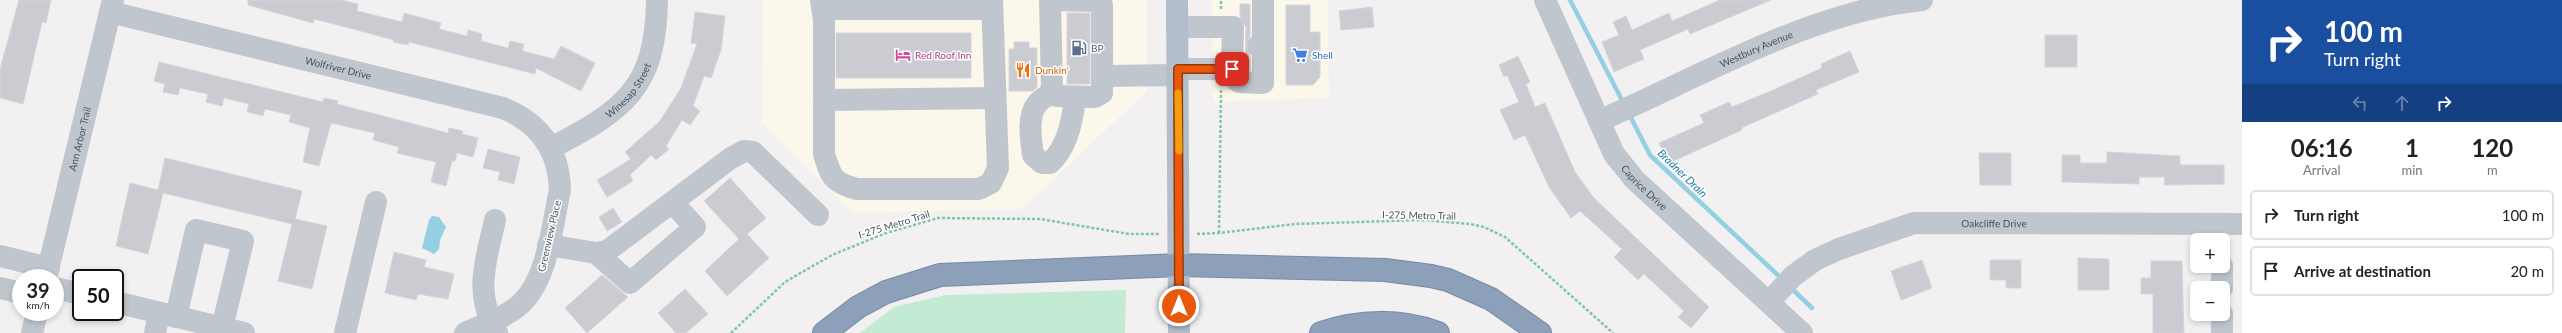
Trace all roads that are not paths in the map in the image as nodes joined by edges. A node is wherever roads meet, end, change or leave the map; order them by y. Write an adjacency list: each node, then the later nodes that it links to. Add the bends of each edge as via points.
1 (657, 0): 20 (street, Winesap Street, via 655,44 650,62 636,87 614,111 594,126)
2 (1050, 0): 14 (street, via 1097,1 1102,5); 15 (street)
3 (1176, 0): 10 (main road)
4 (1263, 0): 11 (street)
5 (1546, 0): 19 (street, Caprice Drive)
6 (1922, 0): 19 (street, Westbury Avenue, via 1869,8 1790,34)
7 (822, 4): 8 (street); 18 (street)
8 (992, 5): 17 (street)
9 (112, 6): 20 (street, Wolfriver Drive, via 504,108 531,122 542,133); 31 (street, Ann Arbor Trail)
10 (1177, 27): 11 (street, via 1233,27); 13 (main road)
11 (1248, 46): 12 (street); 12 (street, via 1263,83 1239,82 1234,79)
12 (1232, 69): 13 (street)
13 (1178, 72): 14 (street); 29 (main road)
14 (1102, 76): 16 (street, via 1102,93 1095,97)
15 (1052, 92): 16 (street, via 1056,96); 16 (street, via 1037,104 1032,113 1030,140 1033,155 1042,163 1050,163 1057,157 1073,119)
16 (1075, 97)
17 (995, 98): 18 (street); 18 (street, via 998,168 991,183 979,189 857,189 842,186 831,175 824,154)
18 (825, 100)
19 (1599, 121): 34 (street, Caprice Drive, via 1614,154 1635,180)
20 (551, 148): 26 (street, Greenview Place, via 558,167 560,190)
21 (376, 202): 43 (street)
22 (673, 203): 23 (street, via 731,158 744,151 753,152); 27 (street, via 607,251); 27 (street, via 694,227 630,283)
23 (818, 215)
24 (495, 220): 40 (street, via 482,283)
25 (2229, 229): 34 (street, Oakcliffe Drive, via 1914,223 1846,246 1815,260 1793,276)
26 (548, 245): 27 (street); 40 (street, Greenview Place, via 541,273 531,292)
27 (596, 253)
28 (0, 256): 30 (street)
29 (1179, 265): 45 (highway, via 940,275 886,292 858,307); 46 (main road); 49 (highway, via 1385,270 1431,276 1491,299)
30 (30, 269)
31 (52, 269)
32 (0, 288): 33 (street)
33 (12, 291)
34 (1770, 302): 50 (street, Caprice Drive)
35 (124, 306): 37 (street)
36 (35, 321): 41 (street)
37 (163, 321): 39 (street); 39 (street, via 196,230 243,241)
38 (2222, 321): 51 (street)
39 (222, 328): 42 (street)
40 (493, 328): 44 (street, Greenview Place)
41 (32, 333)
42 (244, 333)
43 (345, 333)
44 (465, 333)
45 (824, 333)
46 (1179, 333)
47 (1321, 333): 48 (highway, via 1370,323 1399,324)
48 (1438, 333)
49 (1540, 333)
50 (1802, 333)
51 (2222, 333)

